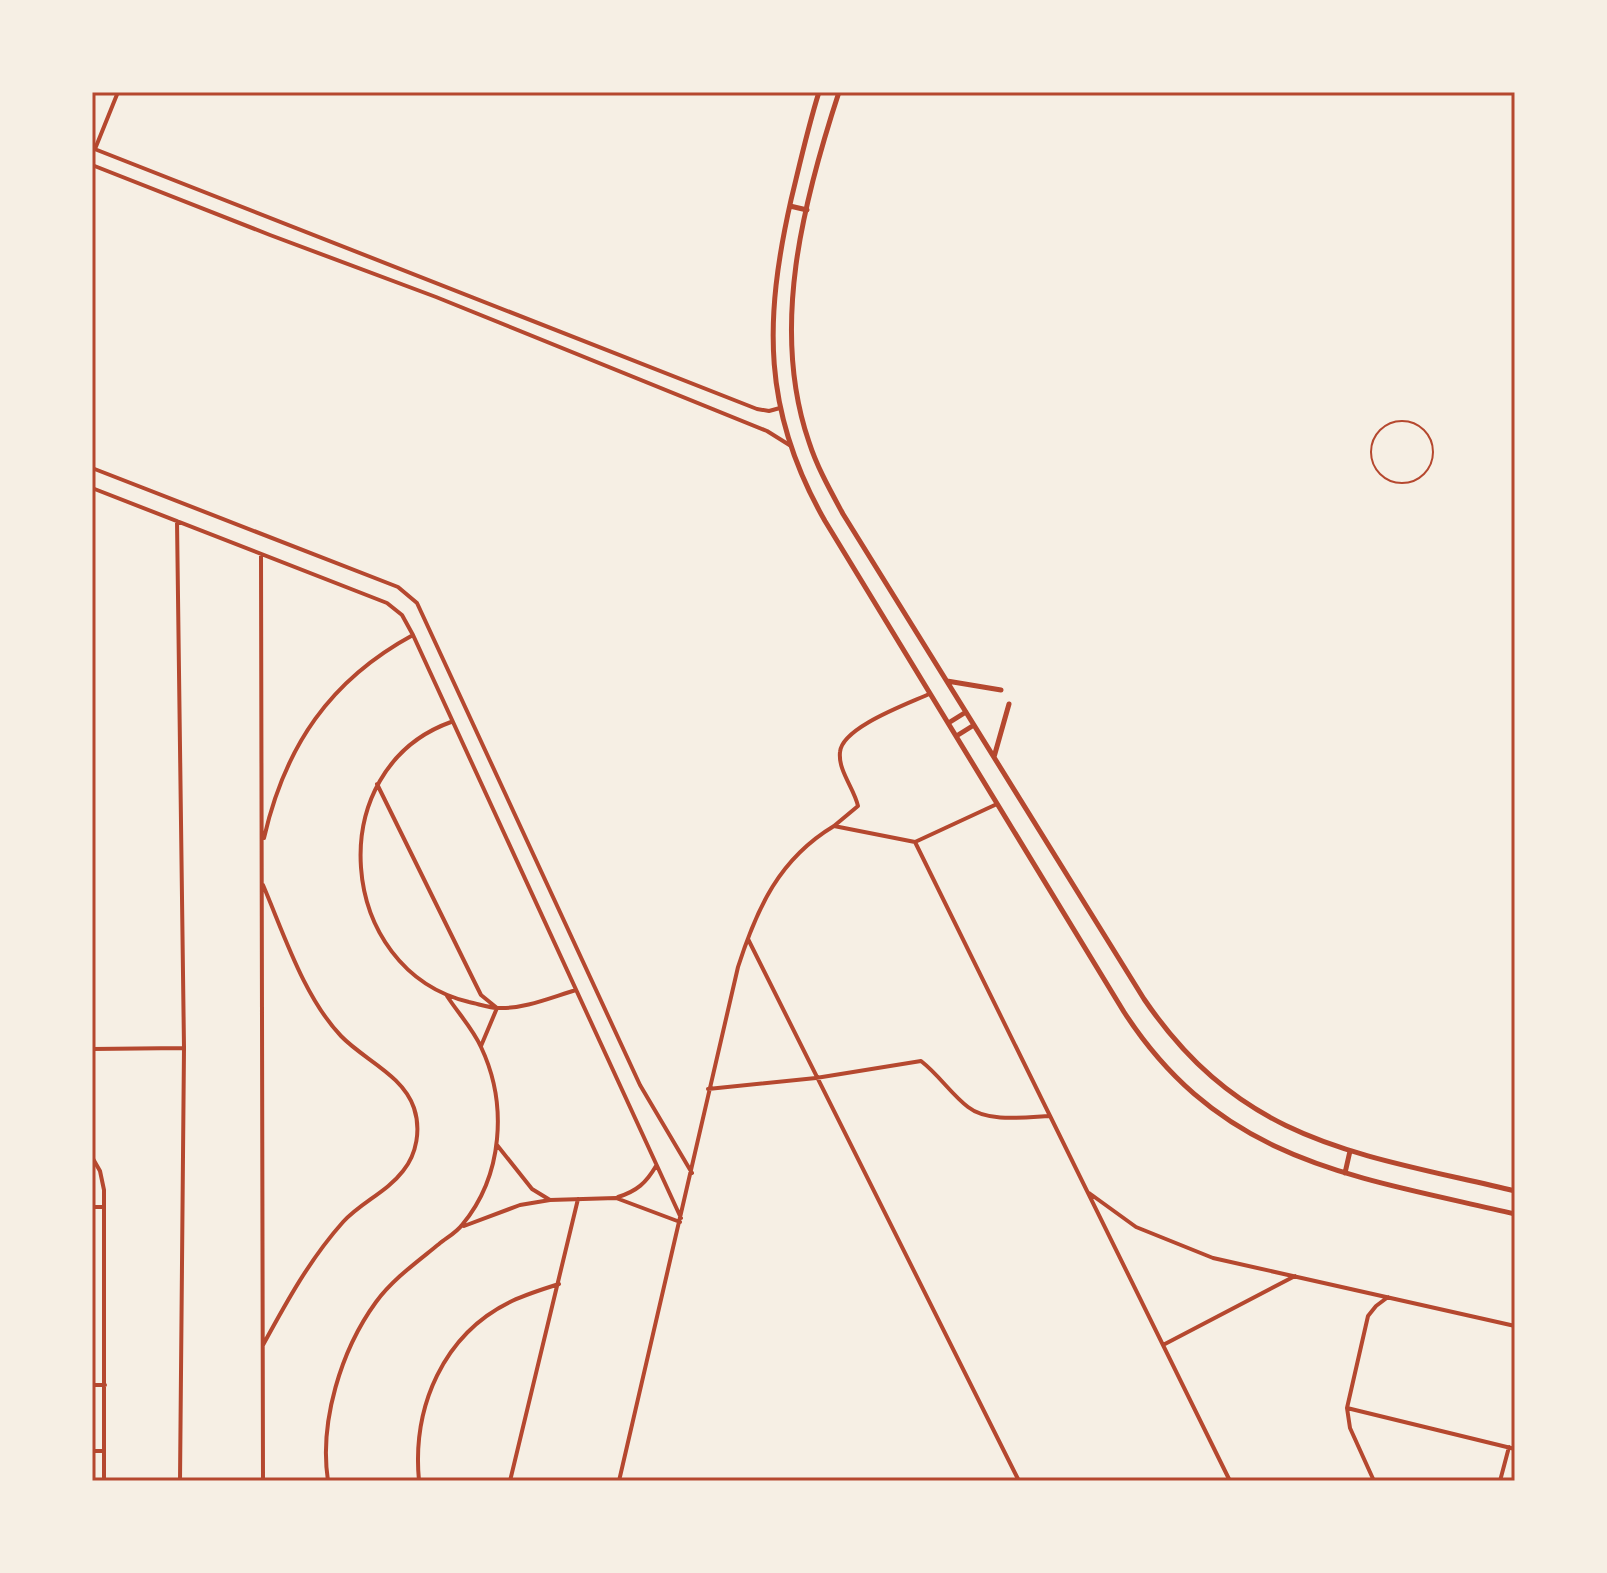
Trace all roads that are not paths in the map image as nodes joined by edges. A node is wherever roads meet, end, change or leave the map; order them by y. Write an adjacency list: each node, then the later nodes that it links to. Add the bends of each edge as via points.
1 (118, 92): 4 (street)
2 (819, 92): 6 (street)
3 (839, 92): 7 (street)
4 (94, 148): 8 (street, via 757,409)
5 (92, 165): 9 (street, via 450,302 767,431)
6 (790, 206): 7 (street); 8 (street, via 771,327)
7 (807, 210): 16 (street, via 791,333 808,441 843,514)
8 (780, 408): 9 (street)
9 (791, 446): 18 (street, via 814,501)
10 (1432, 460): 10 (lane, via 1431,441 1414,423 1388,424 1371,447 1382,475 1399,483 1415,480)
11 (92, 468): 46 (street, via 398,587 417,603 640,1085)
12 (92, 488): 13 (street)
13 (177, 521): 14 (street); 37 (street)
14 (261, 554): 15 (street, via 387,603 402,615); 30 (street)
15 (413, 635): 21 (street); 30 (street, via 346,682 315,717 272,800)
16 (946, 681): 17 (street); 20 (street)
17 (1001, 690)
18 (932, 693): 22 (street); 28 (street, via 871,720 841,746 844,775 858,806)
19 (1009, 704): 25 (street)
20 (966, 712): 22 (street); 23 (street)
21 (451, 722): 26 (street, via 409,743); 33 (street)
22 (949, 722): 24 (street)
23 (974, 725): 24 (street); 25 (street)
24 (958, 735): 27 (street)
25 (994, 758): 43 (street, via 1144,999 1191,1059 1251,1108)
26 (377, 784): 34 (street, via 361,840 365,895 387,945 405,967); 35 (street, via 481,995)
27 (1000, 803): 29 (street); 47 (street, via 1124,1012 1166,1068 1242,1130)
28 (834, 826): 29 (street); 32 (street, via 801,852 770,888)
29 (915, 842): 41 (street)
30 (262, 846): 31 (street)
31 (262, 883): 63 (street); 63 (street, via 307,987 340,1035 403,1087 418,1129 403,1172 344,1220 298,1280)
32 (748, 938): 39 (street); 40 (street)
33 (576, 990): 35 (street); 45 (street)
34 (447, 996): 35 (street); 36 (street)
35 (497, 1008): 36 (street)
36 (481, 1046): 42 (street, via 494,1086)
37 (184, 1048): 38 (street); 71 (street)
38 (92, 1049)
39 (816, 1078): 40 (street); 41 (street, via 921,1061 969,1108 983,1114); 77 (street)
40 (708, 1089): 46 (street)
41 (1050, 1116): 49 (street)
42 (497, 1145): 52 (street, via 532,1189); 57 (street, via 488,1179)
43 (1350, 1151): 47 (street); 48 (street)
44 (92, 1157): 54 (street, via 100,1171)
45 (656, 1166): 50 (street, via 647,1181); 56 (street)
46 (692, 1173): 56 (street)
47 (1345, 1173): 55 (street)
48 (1515, 1191)
49 (1087, 1192): 58 (street, via 1136,1227 1213,1258); 62 (street)
50 (616, 1198): 51 (street); 56 (street)
51 (578, 1199): 52 (street); 59 (street)
52 (550, 1200): 57 (street, via 490,1214)
53 (92, 1207): 54 (street)
54 (104, 1207): 65 (street)
55 (1515, 1214)
56 (680, 1220): 76 (street)
57 (462, 1227): 73 (street, via 376,1302 356,1339 334,1397 327,1437)
58 (1295, 1276): 60 (street); 62 (street)
59 (559, 1284): 74 (street, via 485,1317 442,1363 419,1422); 75 (street)
60 (1388, 1297): 61 (street); 66 (street, via 1368,1316)
61 (1515, 1326)
62 (1163, 1345): 78 (street)
63 (262, 1347): 72 (street)
64 (92, 1385): 65 (street)
65 (105, 1385): 69 (street)
66 (1347, 1408): 67 (street); 79 (street, via 1350,1428)
67 (1512, 1448): 80 (street)
68 (92, 1451): 69 (street)
69 (104, 1451): 70 (street)
70 (104, 1481)
71 (180, 1481)
72 (263, 1481)
73 (328, 1481)
74 (419, 1481)
75 (510, 1481)
76 (619, 1481)
77 (1019, 1481)
78 (1230, 1481)
79 (1374, 1481)
80 (1500, 1481)

